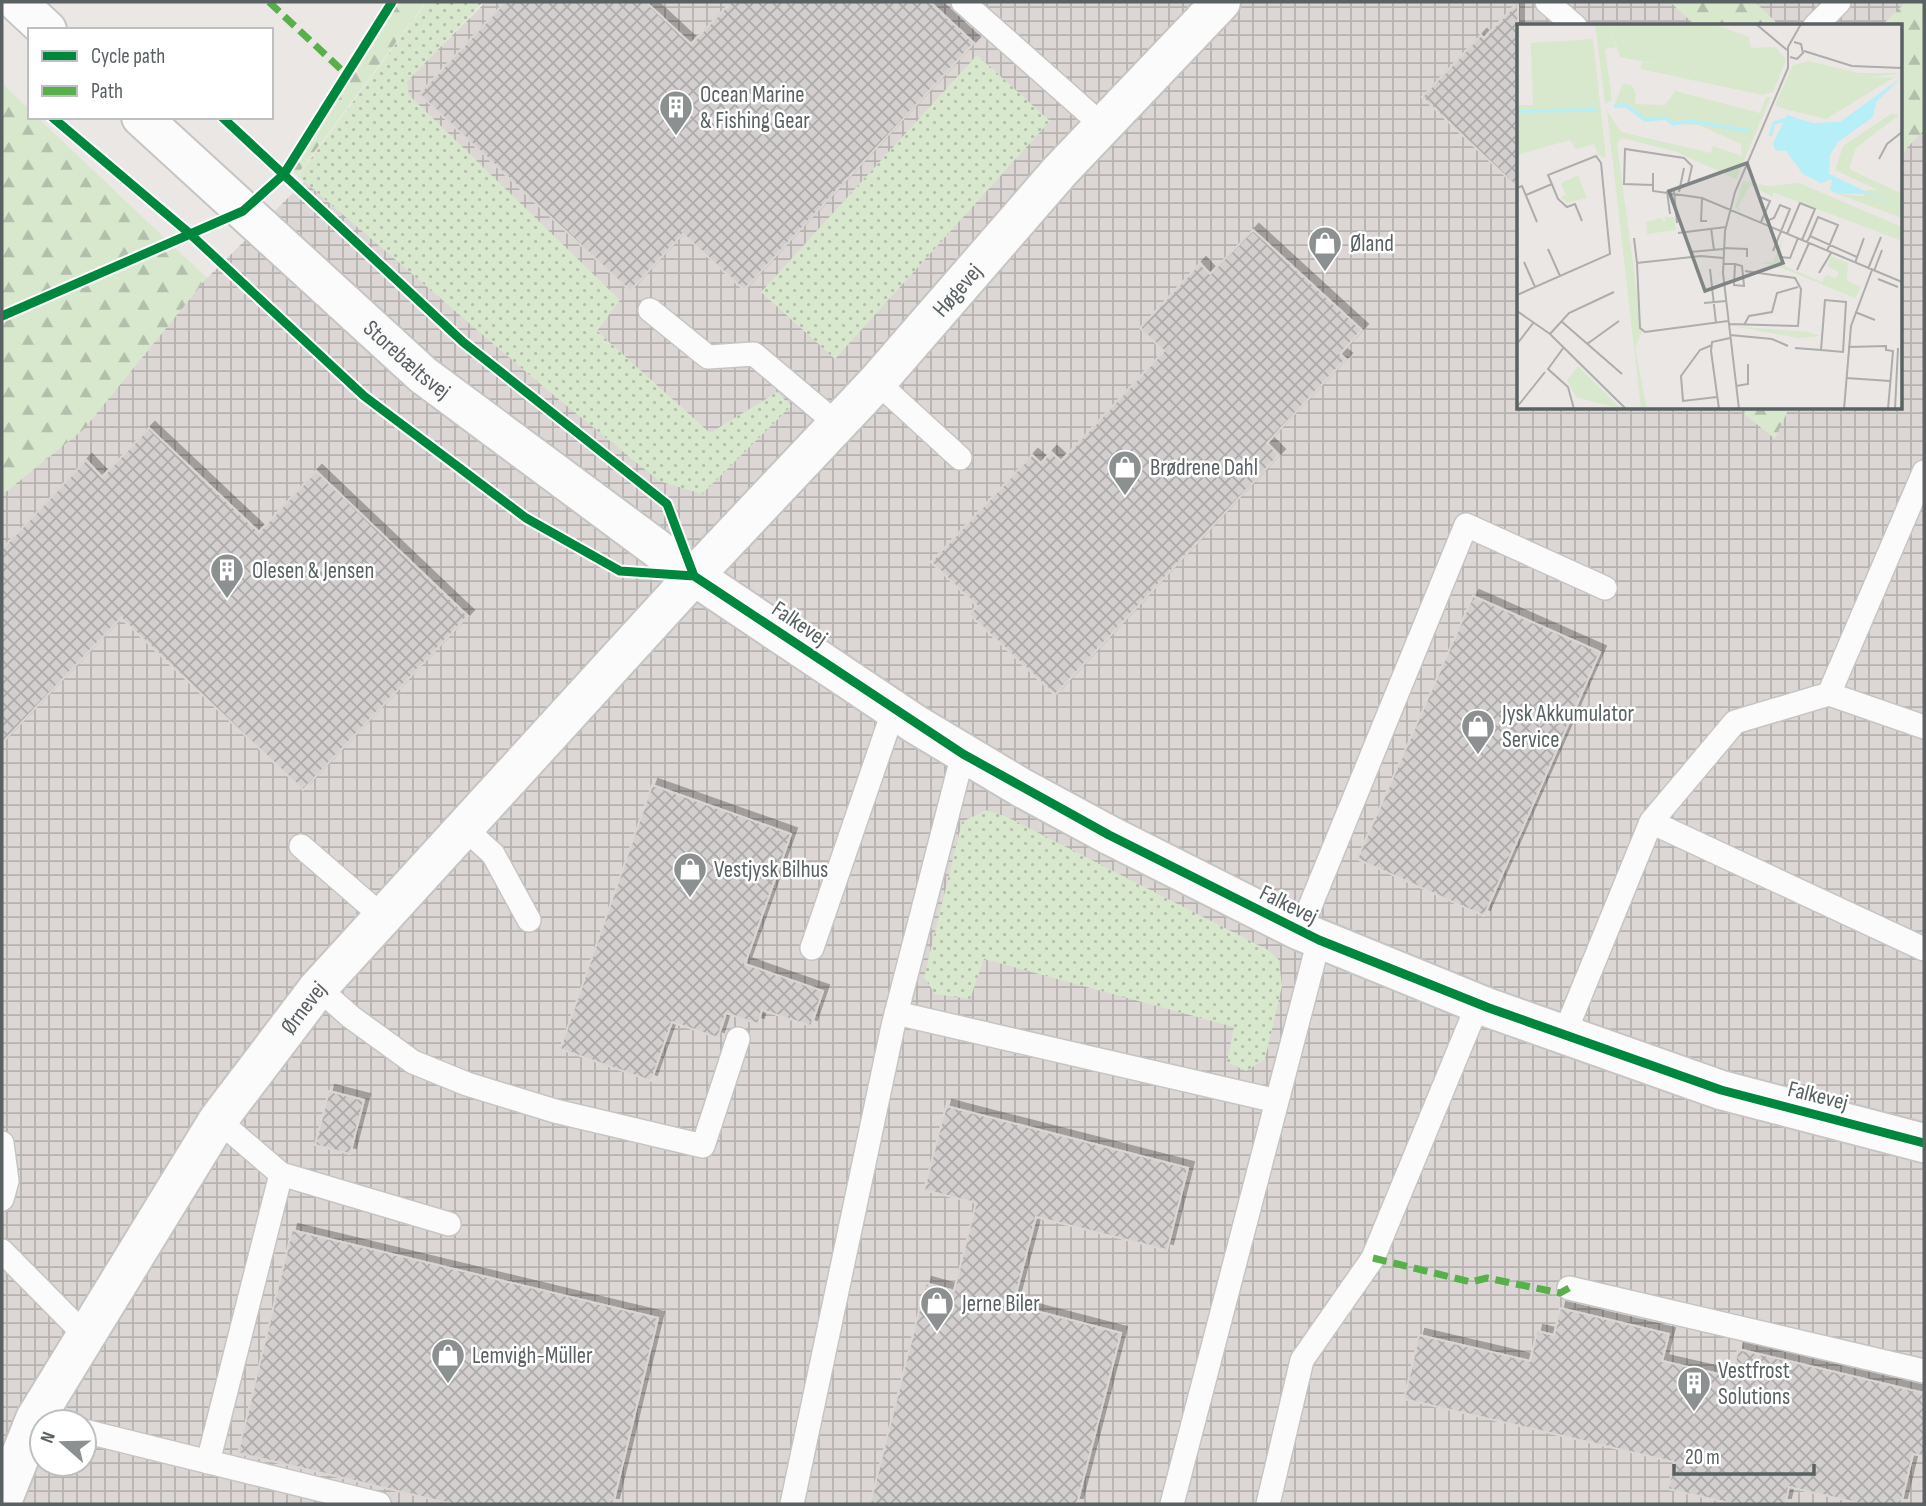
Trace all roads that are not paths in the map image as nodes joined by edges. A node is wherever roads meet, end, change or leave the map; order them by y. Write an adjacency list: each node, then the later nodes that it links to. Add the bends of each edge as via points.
1 (17, 2): 8 (street)
2 (963, 2): 10 (lane)
3 (1221, 2): 10 (street, Høgevej)
4 (1547, 2): 6 (lane)
5 (1839, 2): 7 (lane)
6 (1572, 24)
7 (1817, 24)
8 (45, 28)
9 (143, 119): 16 (street, Storebæltsvej, via 423,374)
10 (1103, 126): 12 (street, Høgevej)
11 (650, 310): 13 (lane, via 708,357 754,354)
12 (877, 382): 13 (street, Høgevej); 14 (lane)
13 (837, 424): 16 (street, Høgevej)
14 (960, 458)
15 (1924, 472): 18 (lane)
16 (694, 576): 19 (street, Falkevej); 23 (street, Ørnevej)
17 (1605, 588): 27 (lane, via 1466,525)
18 (1829, 694): 20 (lane); 22 (lane, via 1735,722)
19 (894, 709): 21 (street, Falkevej); 28 (lane)
20 (1924, 727)
21 (963, 754): 27 (street, Falkevej, via 1109,835); 32 (lane)
22 (1651, 822): 29 (lane); 33 (lane)
23 (464, 828): 25 (street, Ørnevej); 26 (lane, via 493,855)
24 (301, 846): 25 (lane)
25 (383, 917): 30 (street, Ørnevej)
26 (529, 920)
27 (1310, 935): 31 (street, Falkevej); 35 (lane)
28 (812, 948)
29 (1924, 949)
30 (318, 988): 34 (lane, via 413,1062 555,1111 703,1146); 36 (street, Ørnevej)
31 (1478, 1004): 33 (street, Falkevej); 54 (lane, via 1373,1258 1302,1360)
32 (896, 1013): 35 (lane); 52 (lane)
33 (1564, 1035): 38 (street, Falkevej, via 1721,1090)
34 (738, 1039)
35 (1277, 1101): 53 (lane)
36 (218, 1120): 39 (lane); 44 (street, Ørnevej)
37 (2, 1143): 40 (lane, via 7,1181)
38 (1924, 1143)
39 (281, 1174): 41 (lane); 49 (lane)
40 (2, 1199)
41 (449, 1224)
42 (2, 1251): 44 (lane)
43 (1569, 1288): 45 (lane)
44 (86, 1336): 46 (street, Ørnevej)
45 (1924, 1371)
46 (47, 1408)
47 (98, 1434): 49 (lane)
48 (28, 1447): 50 (street, Ørnevej)
49 (208, 1462): 51 (lane)
50 (2, 1502)
51 (379, 1504)
52 (792, 1504)
53 (1172, 1504)
54 (1268, 1504)

